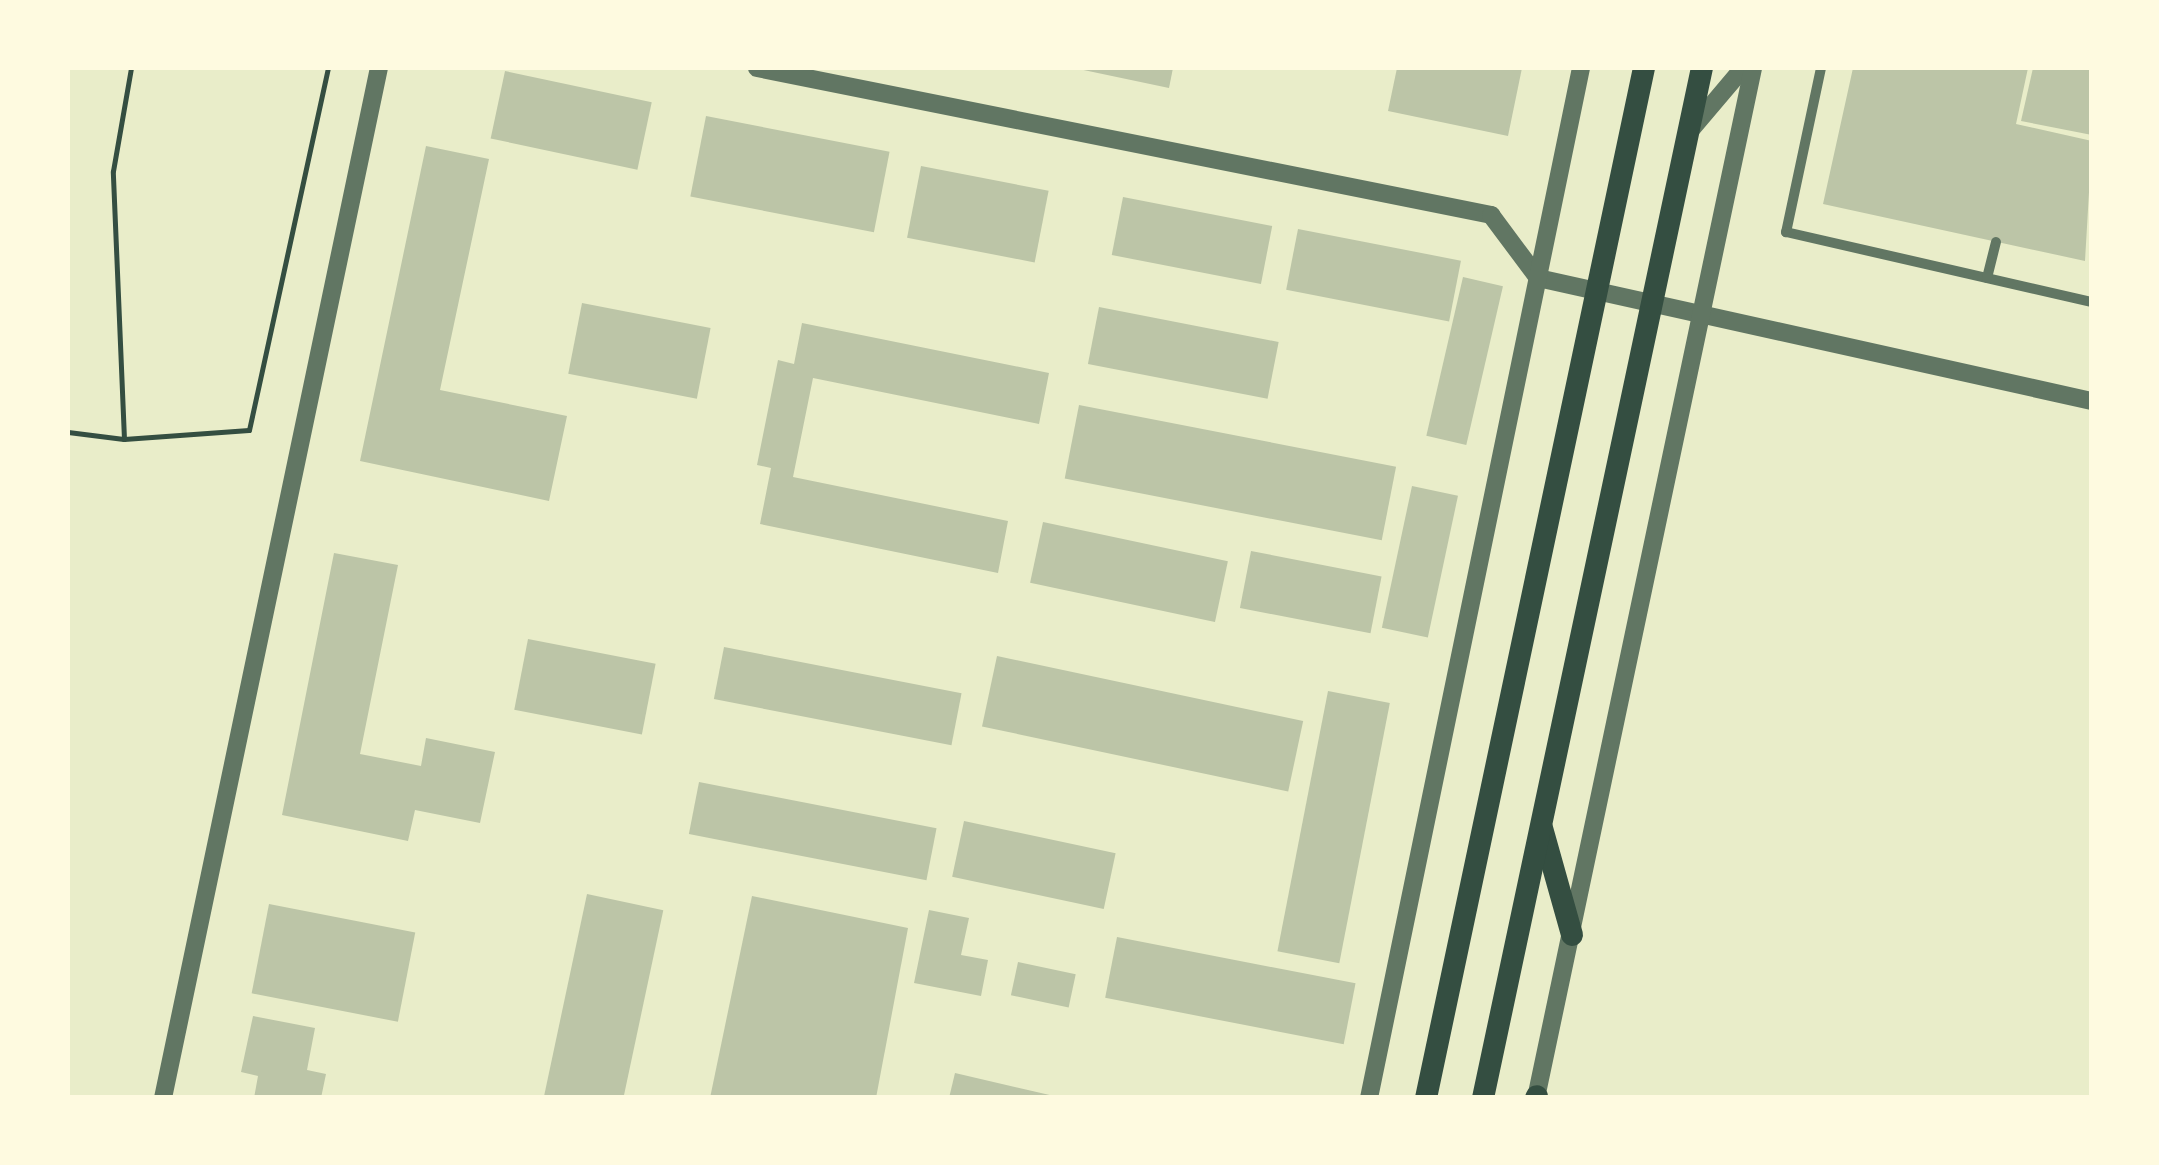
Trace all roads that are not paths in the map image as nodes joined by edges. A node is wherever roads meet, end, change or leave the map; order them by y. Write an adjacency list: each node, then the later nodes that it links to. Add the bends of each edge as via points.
1 (379, 68): 21 (street)
2 (757, 68): 11 (street, via 1491,216)
3 (1581, 68): 11 (street)
4 (1644, 68): 13 (main road)
5 (1702, 68): 9 (main road)
6 (1742, 68): 9 (street)
7 (1752, 68): 16 (street)
8 (1822, 68): 12 (street, via 1786,232)
9 (1688, 132): 14 (main road)
10 (1996, 242): 12 (street)
11 (1538, 278): 13 (street); 22 (street)
12 (1988, 278): 15 (street)
13 (1597, 290): 14 (street); 23 (main road)
14 (1652, 302): 16 (street); 18 (main road)
15 (2092, 302)
16 (1700, 312): 17 (street); 19 (street)
17 (2092, 401)
18 (1541, 824): 19 (main road); 24 (main road)
19 (1572, 936): 20 (street)
20 (1536, 1097)
21 (163, 1098)
22 (1369, 1098)
23 (1426, 1098)
24 (1484, 1098)

